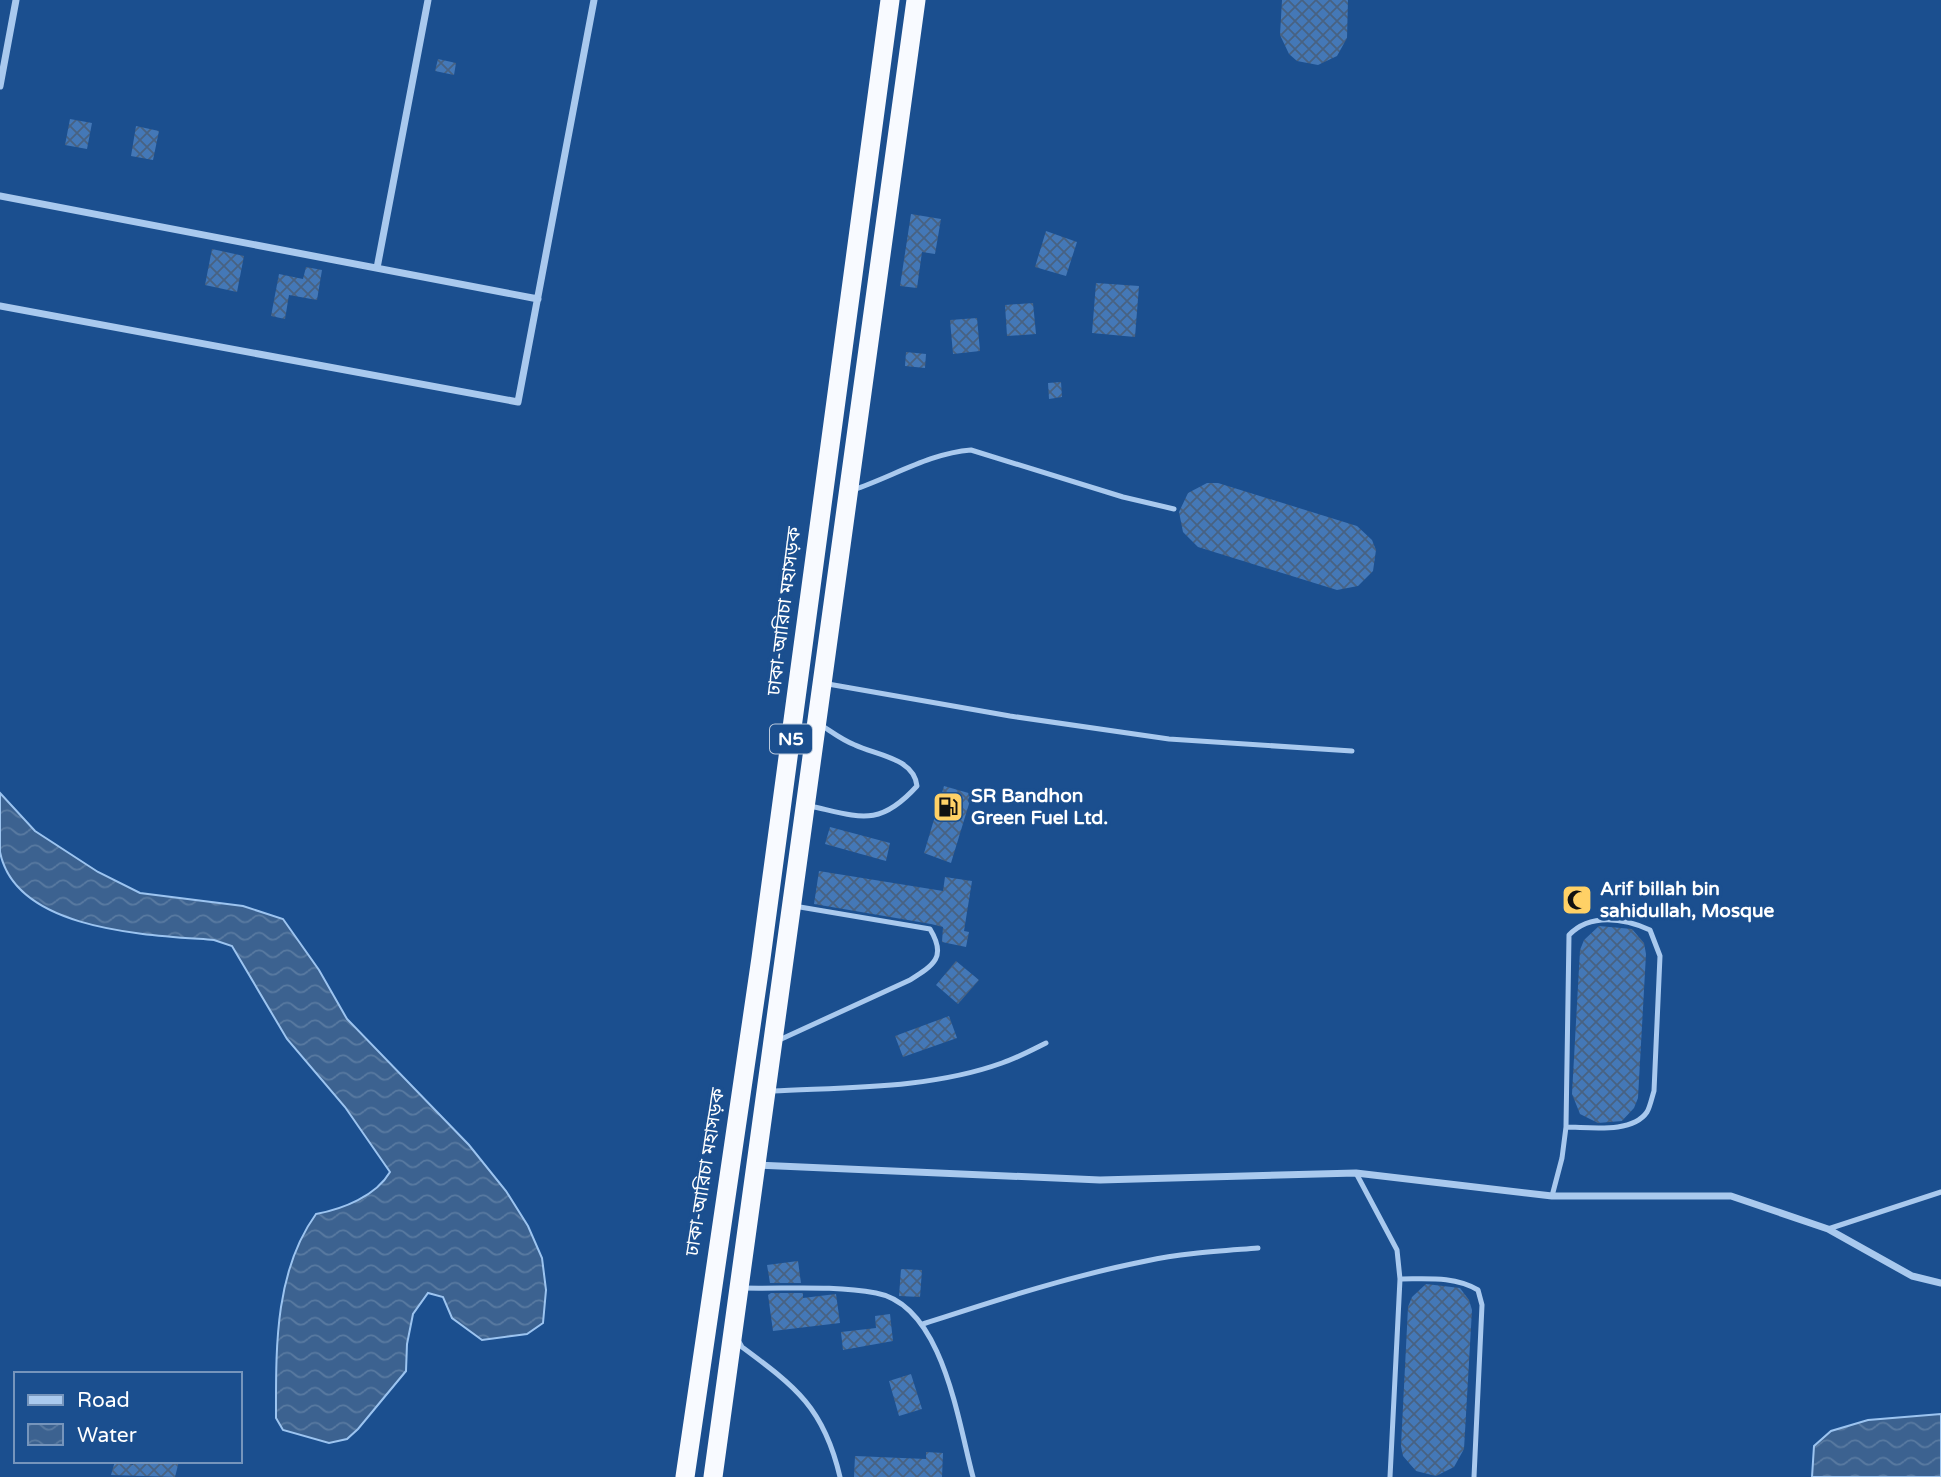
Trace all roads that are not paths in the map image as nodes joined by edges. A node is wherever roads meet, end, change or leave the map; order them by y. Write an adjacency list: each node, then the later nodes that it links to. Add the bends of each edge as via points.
1 (16, 0): 6 (street)
2 (428, 0): 8 (street)
3 (594, 0): 9 (street)
4 (890, 0): 33 (highway, ঢাকা-আরিচা মহাসড়ক / N5, via 761,958)
5 (916, 0): 11 (highway, N5)
6 (0, 86)
7 (0, 196): 8 (street)
8 (377, 268): 9 (street)
9 (538, 299): 10 (street, via 518,402)
10 (0, 306)
11 (846, 493): 12 (lane, via 948,451 971,450 1123,498); 13 (highway, N5)
12 (1174, 509)
13 (821, 683): 14 (highway, N5); 15 (lane, via 1169,739)
14 (815, 721): 16 (highway, N5); 16 (lane, via 840,738 900,761 914,774 917,786 883,815 853,815)
15 (1352, 751)
16 (805, 805): 17 (highway, N5)
17 (791, 906): 19 (highway, N5); 19 (lane, via 930,929 938,943 937,958 910,980)
18 (1046, 1043): 20 (lane, via 1001,1063 946,1076)
19 (772, 1044): 20 (highway, N5)
20 (765, 1092): 22 (highway, N5)
21 (1566, 1127): 21 (lane, via 1569,935 1588,922 1603,919 1637,924 1650,930 1660,956 1654,1091 1647,1112 1622,1126); 25 (lane)
22 (757, 1165): 23 (street, via 1100,1180); 30 (highway, N5)
23 (1356, 1173): 25 (street); 28 (lane, via 1397,1250)
24 (1941, 1192): 26 (lane)
25 (1552, 1196): 26 (street, via 1731,1196)
26 (1828, 1229): 29 (street, via 1912,1276)
27 (1258, 1248): 31 (lane, via 1190,1254 1055,1281)
28 (1400, 1279): 37 (lane); 38 (lane, via 1452,1280 1478,1290 1482,1314)
29 (1941, 1283)
30 (739, 1288): 31 (lane, via 878,1293 901,1302); 32 (highway, N5)
31 (923, 1324): 36 (lane, via 949,1390)
32 (733, 1331): 34 (highway, N5); 35 (lane, via 742,1347 794,1386 822,1424)
33 (685, 1477)
34 (713, 1477)
35 (840, 1477)
36 (973, 1477)
37 (1390, 1477)
38 (1474, 1477)

